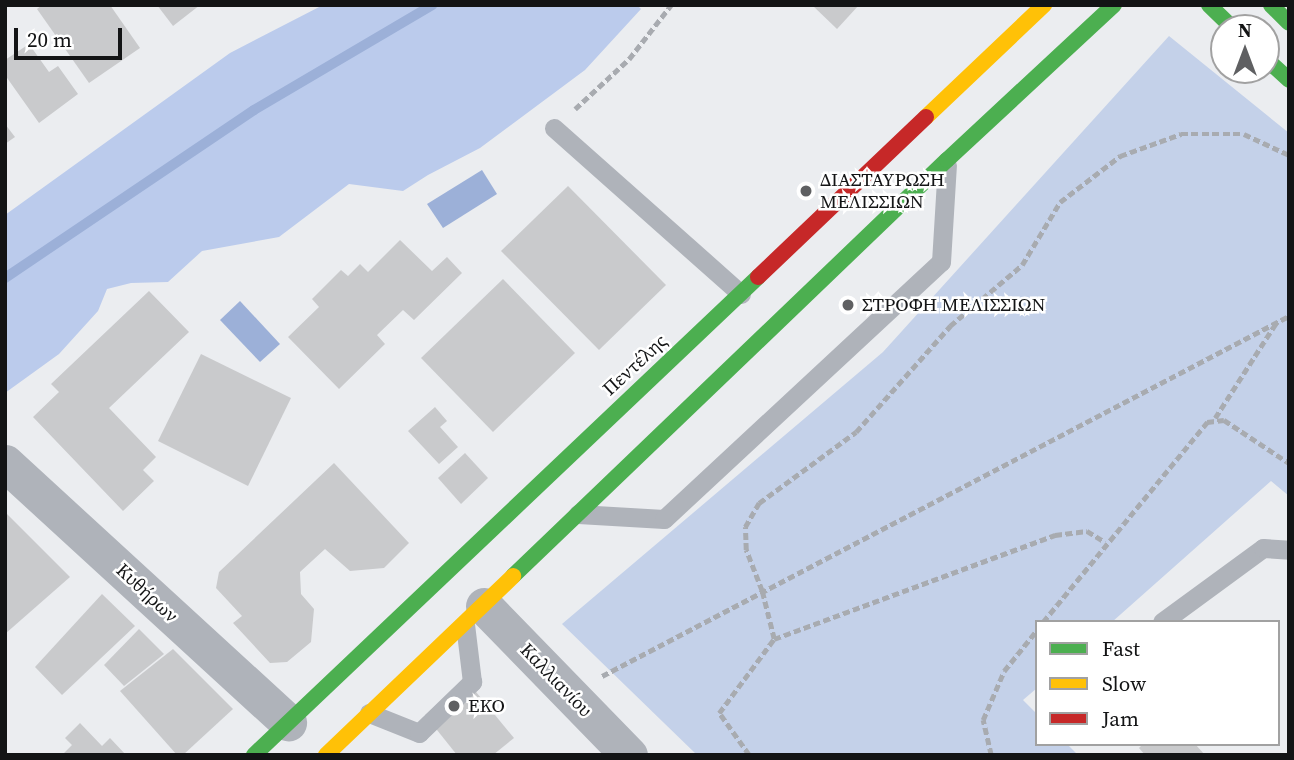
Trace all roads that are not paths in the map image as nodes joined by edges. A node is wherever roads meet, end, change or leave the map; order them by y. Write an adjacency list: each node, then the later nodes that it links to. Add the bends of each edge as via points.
1 (1044, 5): 6 (main road, Πεντέλης)
2 (1114, 5): 8 (main road)
3 (1270, 5): 5 (main road)
4 (1009, 16): 6 (main road)
5 (1289, 23)
6 (979, 68): 9 (main road, Πεντέλης)
7 (554, 128): 9 (lane)
8 (947, 160): 11 (main road); 11 (lane, via 941,262 664,519)
9 (741, 294): 16 (main road, Πεντέλης)
10 (5, 463): 16 (street, Κυθήρων)
11 (578, 514): 13 (main road)
12 (1289, 550): 14 (lane, via 1263,548)
13 (474, 615): 15 (main road); 15 (lane, via 472,682 419,733); 19 (street, Καλλιανίου, via 574,698)
14 (1165, 620)
15 (369, 713): 18 (main road)
16 (288, 722): 17 (main road, Πεντέλης)
17 (254, 755)
18 (326, 755)
19 (629, 755)

